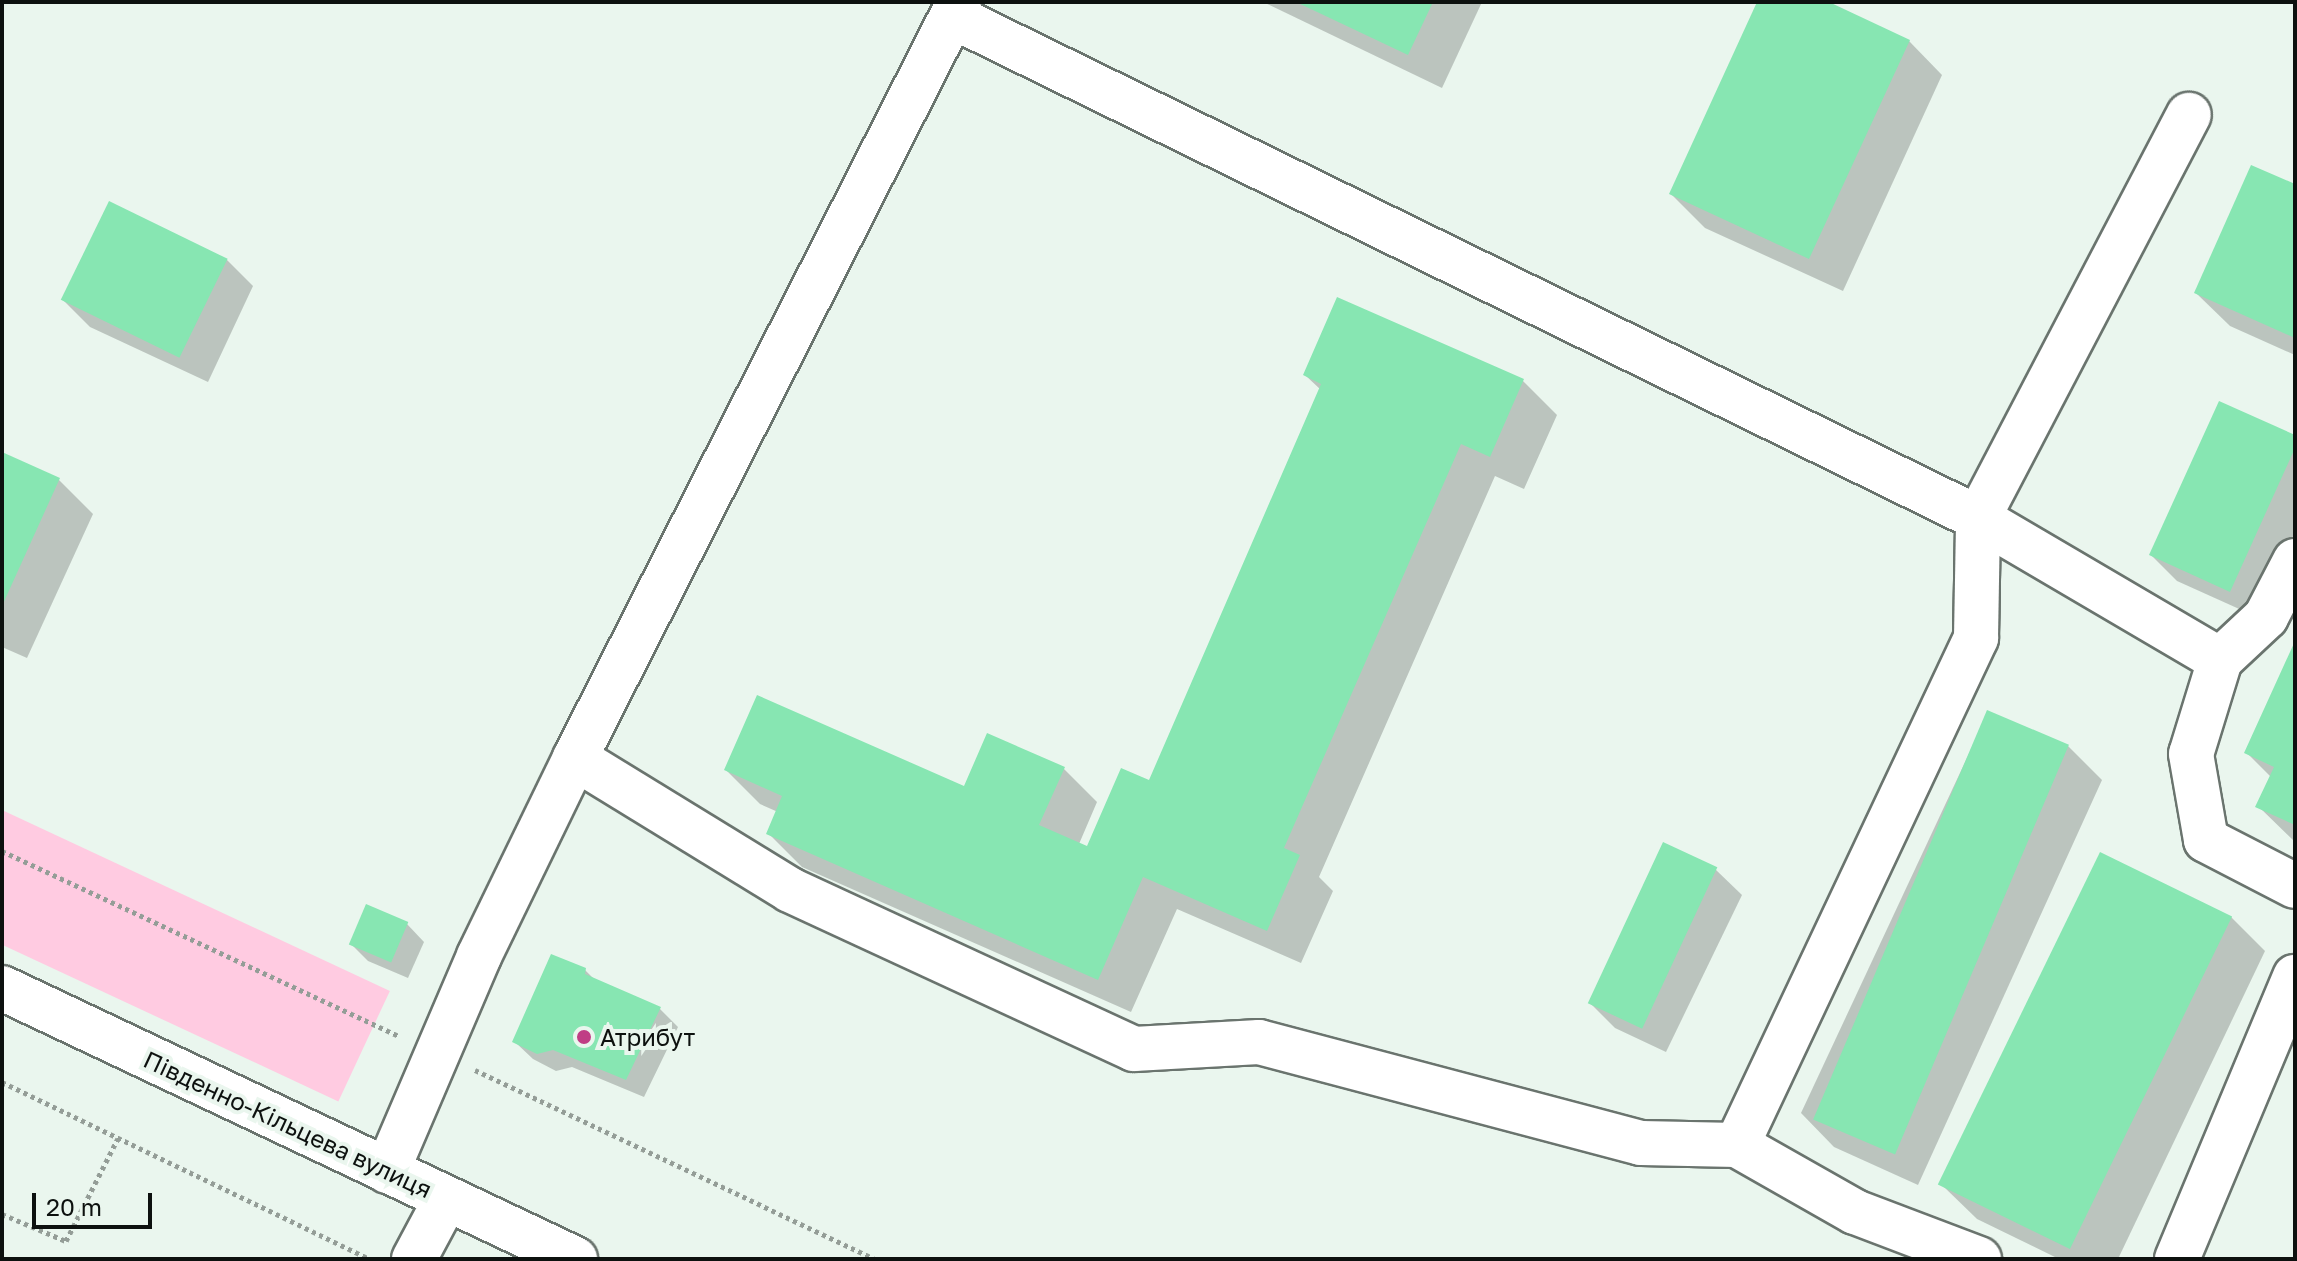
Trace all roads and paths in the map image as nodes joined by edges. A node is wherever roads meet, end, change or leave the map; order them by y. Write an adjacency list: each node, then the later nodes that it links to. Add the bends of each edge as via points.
1 (956, 9): 3 (main road); 6 (main road)
2 (2189, 115): 3 (main road)
3 (1978, 518): 5 (main road); 12 (main road, via 1976,638)
4 (2295, 561): 5 (main road, via 2266,617)
5 (2220, 660): 7 (main road, via 2191,754 2206,840)
6 (575, 758): 12 (main road, via 790,890 1134,1049 1259,1042 1641,1143); 13 (main road, via 479,956)
7 (2295, 886)
8 (2295, 977): 20 (main road)
9 (2, 988): 13 (main road, Південно-Кільцева вулиця)
10 (2, 1082): 11 (path)
11 (118, 1138): 15 (path, via 66,1241); 16 (path)
12 (1737, 1145): 19 (main road, via 1855,1212)
13 (387, 1171): 14 (main road, Південно-Кільцева вулиця)
14 (446, 1199): 17 (main road); 18 (main road, Південно-Кільцева вулиця)
15 (2, 1214)
16 (370, 1259)
17 (414, 1259)
18 (575, 1259)
19 (1979, 1259)
20 (2177, 1259)

